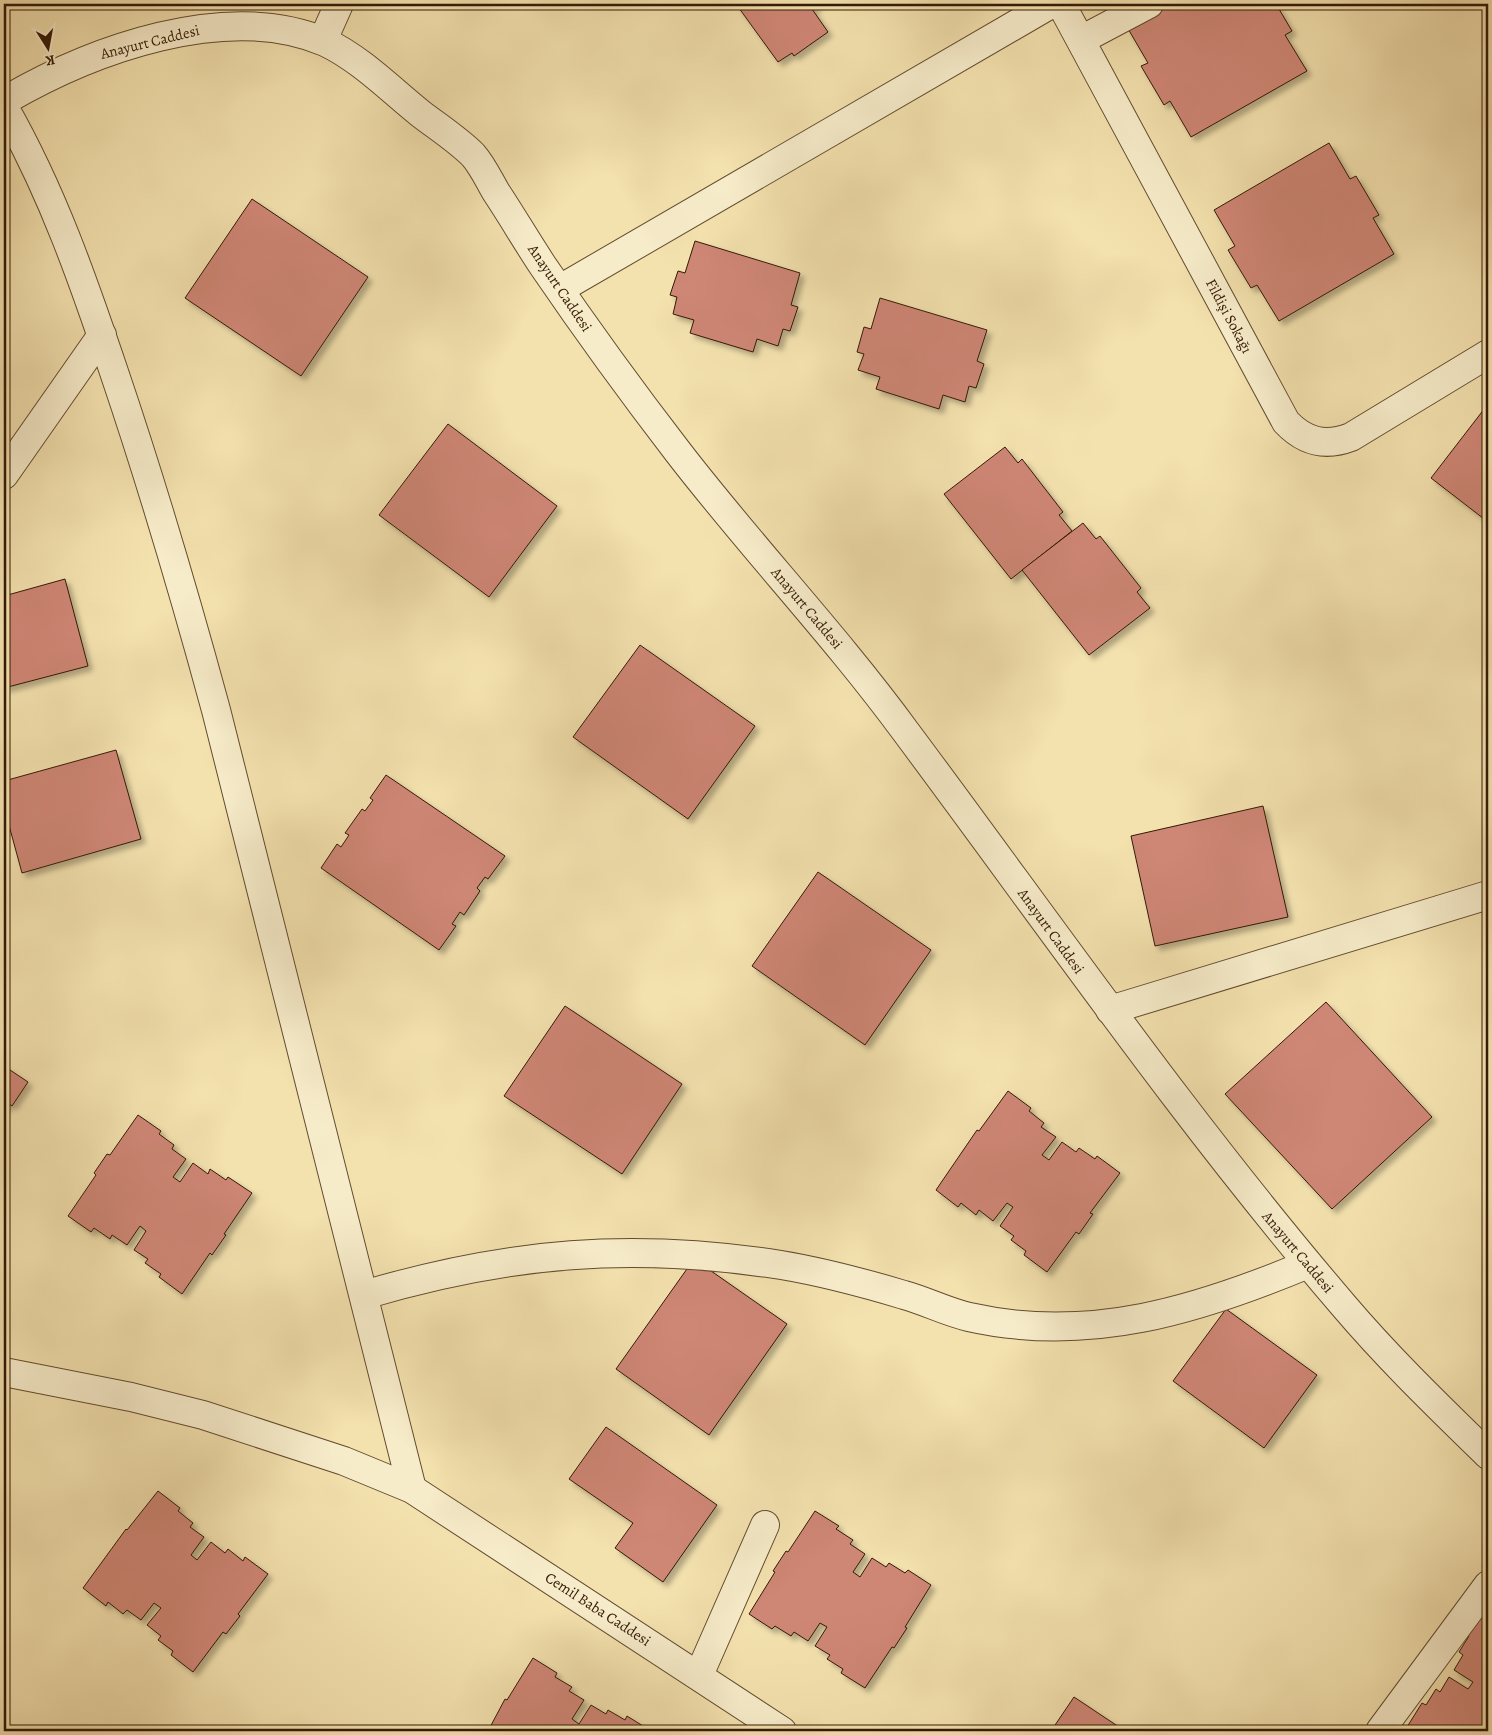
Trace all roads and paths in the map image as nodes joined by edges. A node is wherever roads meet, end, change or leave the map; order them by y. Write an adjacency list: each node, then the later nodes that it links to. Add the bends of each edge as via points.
1 (339, 4): 5 (street)
2 (1051, 4): 9 (street)
3 (1061, 4): 6 (street, Fildişi Sokağı)
4 (1149, 4): 6 (street)
5 (323, 40): 7 (street, Anayurt Caddesi, via 299,31 249,24 171,33 87,58); 9 (street, Anayurt Caddesi, via 344,52 473,156)
6 (1081, 40): 11 (street, Fildişi Sokağı, via 1286,422 1297,433 1324,443 1351,437)
7 (4, 101)
8 (4, 107): 10 (street, via 52,199)
9 (560, 288): 14 (street, Anayurt Caddesi, via 681,456 896,717)
10 (102, 335): 12 (street); 16 (street, via 142,454 200,651)
11 (1488, 354)
12 (4, 475)
13 (1488, 896): 14 (street)
14 (1110, 1010): 15 (street, Anayurt Caddesi, via 1242,1185)
15 (1308, 1264): 16 (street, via 1251,1288 1193,1306 1139,1319 1083,1327 1004,1324 966,1316 845,1278 783,1265 651,1253 581,1253 526,1258 444,1273); 18 (street, Anayurt Caddesi, via 1386,1352)
16 (364, 1295): 19 (street)
17 (7, 1374): 19 (street, Cemil Baba Caddesi, via 92,1389 203,1415 344,1461)
18 (1488, 1455)
19 (412, 1489): 22 (street, Cemil Baba Caddesi)
20 (765, 1526): 22 (street)
21 (1488, 1585): 24 (street)
22 (699, 1675): 23 (street, Cemil Baba Caddesi)
23 (782, 1731)
24 (1380, 1731)

